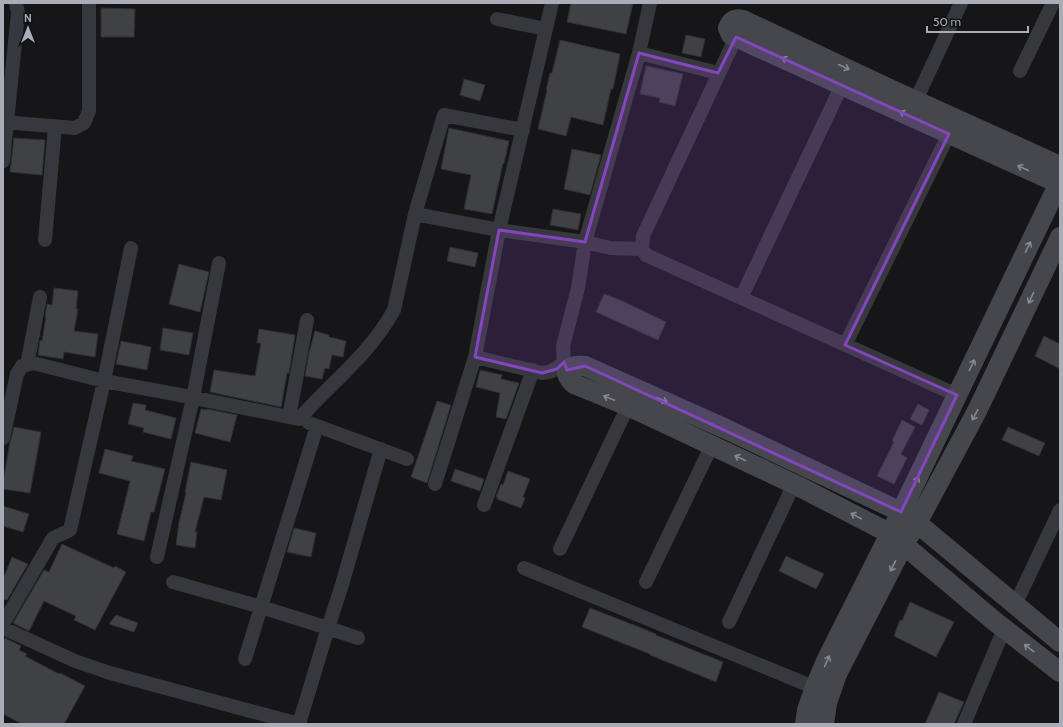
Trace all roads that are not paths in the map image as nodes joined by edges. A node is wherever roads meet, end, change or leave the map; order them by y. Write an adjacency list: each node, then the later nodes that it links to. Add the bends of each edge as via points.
1 (16, 3): 15 (street, via 18,13)
2 (89, 3): 16 (street, via 89,111 84,123 75,128)
3 (552, 3): 8 (street)
4 (650, 3): 10 (street)
5 (961, 3): 14 (street)
6 (1053, 3): 11 (street)
7 (497, 19): 8 (street)
8 (546, 29): 17 (street)
9 (736, 36): 12 (street); 13 (street, one-way to 9); 14 (street, one-way to 14, via 729,31 730,23 738,19 743,20)
10 (639, 53): 12 (street); 25 (street)
11 (1020, 71)
12 (718, 73): 27 (street, via 643,236)
13 (842, 85): 18 (street, one-way to 13); 30 (street)
14 (916, 100): 20 (street)
15 (5, 122): 16 (street); 19 (street)
16 (55, 126): 24 (street)
17 (523, 130): 21 (street, via 444,115); 22 (street)
18 (949, 134): 20 (street, one-way to 18); 32 (street)
19 (3, 160)
20 (1060, 179): 38 (street, one-way to 20)
21 (415, 214): 22 (street); 41 (street, via 394,310 386,325 367,349 311,406)
22 (499, 230): 25 (street); 33 (street)
23 (1060, 237): 51 (street, one-way to 51, via 977,411)
24 (45, 240)
25 (585, 242): 27 (street, via 610,248); 35 (street, via 578,288 563,346)
26 (131, 248): 37 (street)
27 (642, 249): 30 (street, via 646,255)
28 (219, 263): 39 (street)
29 (40, 298): 34 (street)
30 (741, 298): 32 (street)
31 (307, 320): 41 (street)
32 (845, 345): 38 (street)
33 (475, 357): 36 (street); 47 (street)
34 (27, 365): 37 (street, via 33,364); 43 (street, via 22,366 17,374)
35 (566, 366): 36 (street, via 549,373); 40 (street, one-way to 35, via 574,384 569,380); 51 (street, one-way to 51, via 585,366 726,429)
36 (532, 370): 49 (street)
37 (104, 381): 39 (street); 61 (street, via 70,530 53,538)
38 (957, 395): 51 (street, one-way to 38)
39 (193, 398): 41 (street); 54 (street)
40 (628, 406): 44 (street); 53 (street)
41 (294, 418): 42 (street)
42 (317, 426): 45 (street); 59 (street)
43 (3, 438)
44 (712, 445): 48 (street, one-way to 44); 57 (street)
45 (382, 449): 46 (street); 63 (street)
46 (407, 459)
47 (435, 484)
48 (794, 484): 52 (street, one-way to 48); 60 (street)
49 (484, 505)
50 (1060, 510): 58 (street)
51 (909, 518): 52 (street); 58 (street)
52 (897, 539): 64 (street); 69 (street, via 827,659)
53 (560, 549)
54 (157, 557)
55 (524, 568): 69 (street)
56 (173, 582): 59 (street)
57 (646, 582)
58 (1015, 605): 66 (street)
59 (261, 606): 63 (street); 67 (street)
60 (729, 622)
61 (3, 624)
62 (3, 628): 63 (street, via 76,661 299,724)
63 (328, 628): 65 (street)
64 (1004, 629): 68 (street, one-way to 64); 72 (street)
65 (358, 638)
66 (1060, 642)
67 (245, 659)
68 (1060, 672)
69 (823, 691): 70 (street, via 807,710); 71 (street, via 827,702)
70 (805, 724)
71 (824, 724)
72 (964, 724)

